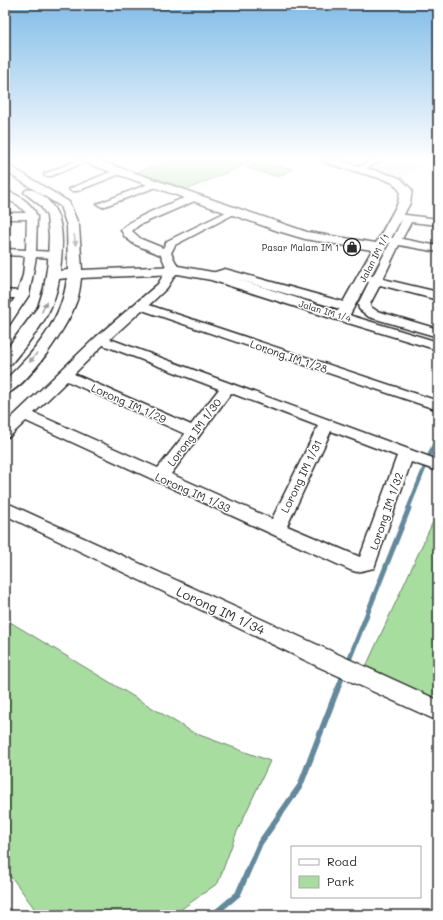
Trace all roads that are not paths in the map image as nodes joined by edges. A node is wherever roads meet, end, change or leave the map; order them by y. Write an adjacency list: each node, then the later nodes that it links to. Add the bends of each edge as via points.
1 (22, 203): 11 (street, via 30,210)
2 (43, 203): 20 (street, via 53,216)
3 (63, 203): 22 (street, one-way to 22, via 71,214 76,247)
4 (105, 203): 8 (street)
5 (182, 203): 19 (street, via 135,223 126,230 128,234)
6 (208, 203): 9 (street)
7 (405, 203): 12 (street, Jalan IM 1/1)
8 (102, 204)
9 (233, 212): 15 (street, via 305,235); 19 (street, via 177,238)
10 (5, 216): 11 (street)
11 (32, 216): 18 (street)
12 (403, 217): 13 (street); 14 (street, Jalan IM 1/4); 15 (street, Jalan IM 1/1)
13 (438, 222)
14 (398, 242): 15 (street); 16 (street); 25 (street, Jalan IM 1/4)
15 (382, 243): 24 (street, Jalan IM 1/1)
16 (438, 249)
17 (5, 252): 18 (street)
18 (30, 253): 20 (street); 27 (street, via 29,273)
19 (166, 253): 21 (street)
20 (55, 255): 23 (street)
21 (173, 269): 22 (street, Jalan IM 1/4); 29 (street, via 163,286); 30 (street, Jalan IM 1/4, via 213,276)
22 (74, 274): 23 (street, Jalan IM 1/4); 38 (street, one-way to 38, via 68,305 57,326 16,379)
23 (52, 276): 35 (street, one-way to 23, via 35,324 46,305)
24 (364, 277): 25 (street); 30 (street, Jalan IM 1/1)
25 (377, 280): 28 (street); 32 (street, Jalan IM 1/4, via 364,304 365,309 373,314)
26 (5, 294): 27 (street)
27 (23, 295): 31 (street)
28 (438, 296)
29 (141, 306): 33 (street); 39 (street, Lorong IM 1/28)
30 (345, 312): 34 (street, Jalan IM 1/4)
31 (5, 322)
32 (438, 333)
33 (101, 340): 36 (street); 37 (street)
34 (438, 346)
35 (5, 361)
36 (65, 375): 40 (street); 42 (street, Lorong IM 1/29)
37 (228, 387): 41 (street); 42 (street, Lorong IM 1/30)
38 (5, 389)
39 (438, 406)
40 (24, 414): 43 (street); 46 (street, Lorong IM 1/33)
41 (327, 424): 44 (street); 48 (street, Lorong IM 1/31)
42 (194, 432): 46 (street, Lorong IM 1/30)
43 (5, 433)
44 (413, 457): 45 (street); 49 (street, Lorong IM 1/32, via 368,563)
45 (438, 466)
46 (160, 477): 48 (street, Lorong IM 1/33)
47 (5, 508): 50 (street, Lorong IM 1/34)
48 (276, 529): 49 (street, Lorong IM 1/33, via 357,565)
49 (363, 565)
50 (438, 711)

